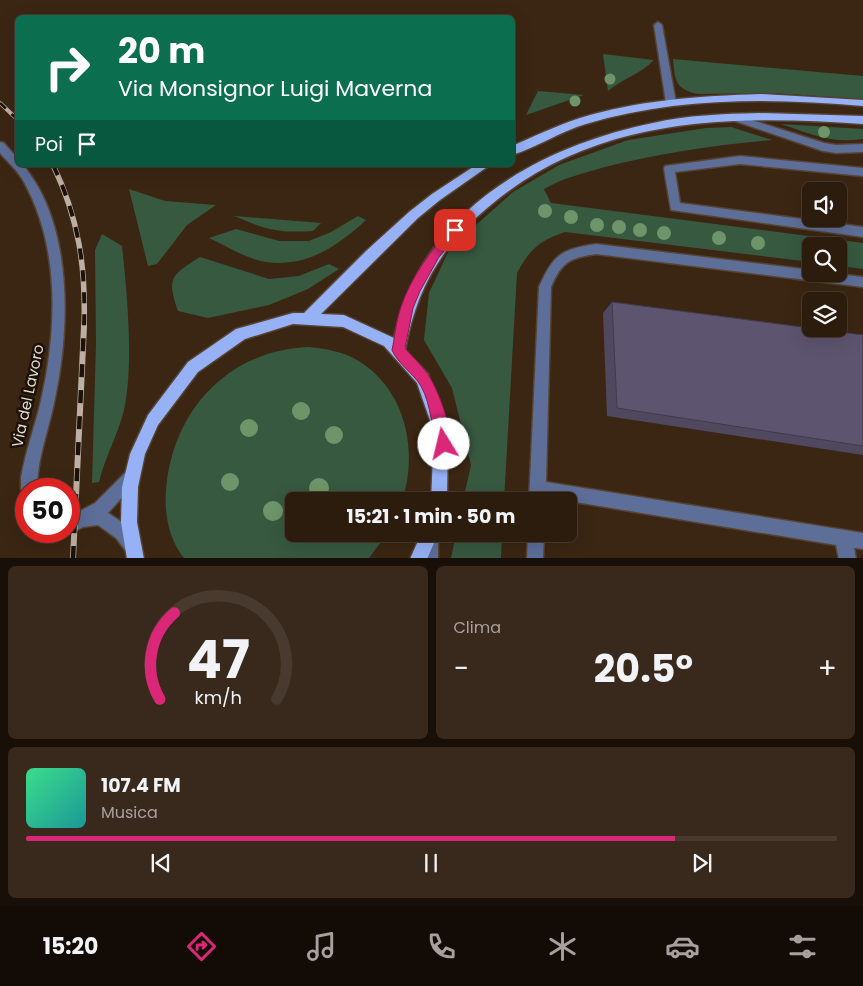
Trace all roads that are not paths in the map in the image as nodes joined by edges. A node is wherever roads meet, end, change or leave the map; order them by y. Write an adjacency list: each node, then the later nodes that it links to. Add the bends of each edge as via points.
1 (658, 25): 2 (street)
2 (671, 103): 3 (main road, via 749,97); 6 (main road, via 670,111); 9 (main road, via 593,118)
3 (863, 103)
4 (733, 117): 5 (main road); 6 (main road); 8 (street, via 823,147)
5 (863, 120)
6 (660, 126): 17 (main road, via 607,136 569,151 494,193 447,239 424,271 407,308)
7 (0, 146): 10 (street, Via del Lavoro)
8 (863, 148)
9 (515, 150)
10 (15, 164)
11 (18, 167): 18 (street, Via del Lavoro, via 29,180 45,221 60,294 54,373)
12 (482, 167): 16 (main road, via 449,186 411,216)
13 (863, 172): 14 (street, via 740,160 669,169 675,207)
14 (863, 232)
15 (863, 282): 21 (street, via 596,249 574,252 555,264 545,287)
16 (309, 317): 17 (main road, via 359,326); 19 (main road, via 285,319 244,331 222,342 186,372 167,394 144,439)
17 (398, 350): 20 (main road, via 426,382 440,420 444,444)
18 (30, 478)
19 (130, 478): 23 (street, via 101,509); 30 (main road, via 128,510)
20 (440, 492)
21 (537, 492)
22 (577, 501): 25 (street)
23 (80, 521)
24 (80, 522): 30 (street, via 100,518 122,532)
25 (843, 538): 26 (street); 34 (street)
26 (863, 541)
27 (426, 542): 31 (main road)
28 (430, 542): 32 (street)
29 (536, 542): 33 (street)
30 (134, 552)
31 (418, 558)
32 (430, 558)
33 (536, 558)
34 (848, 558)

